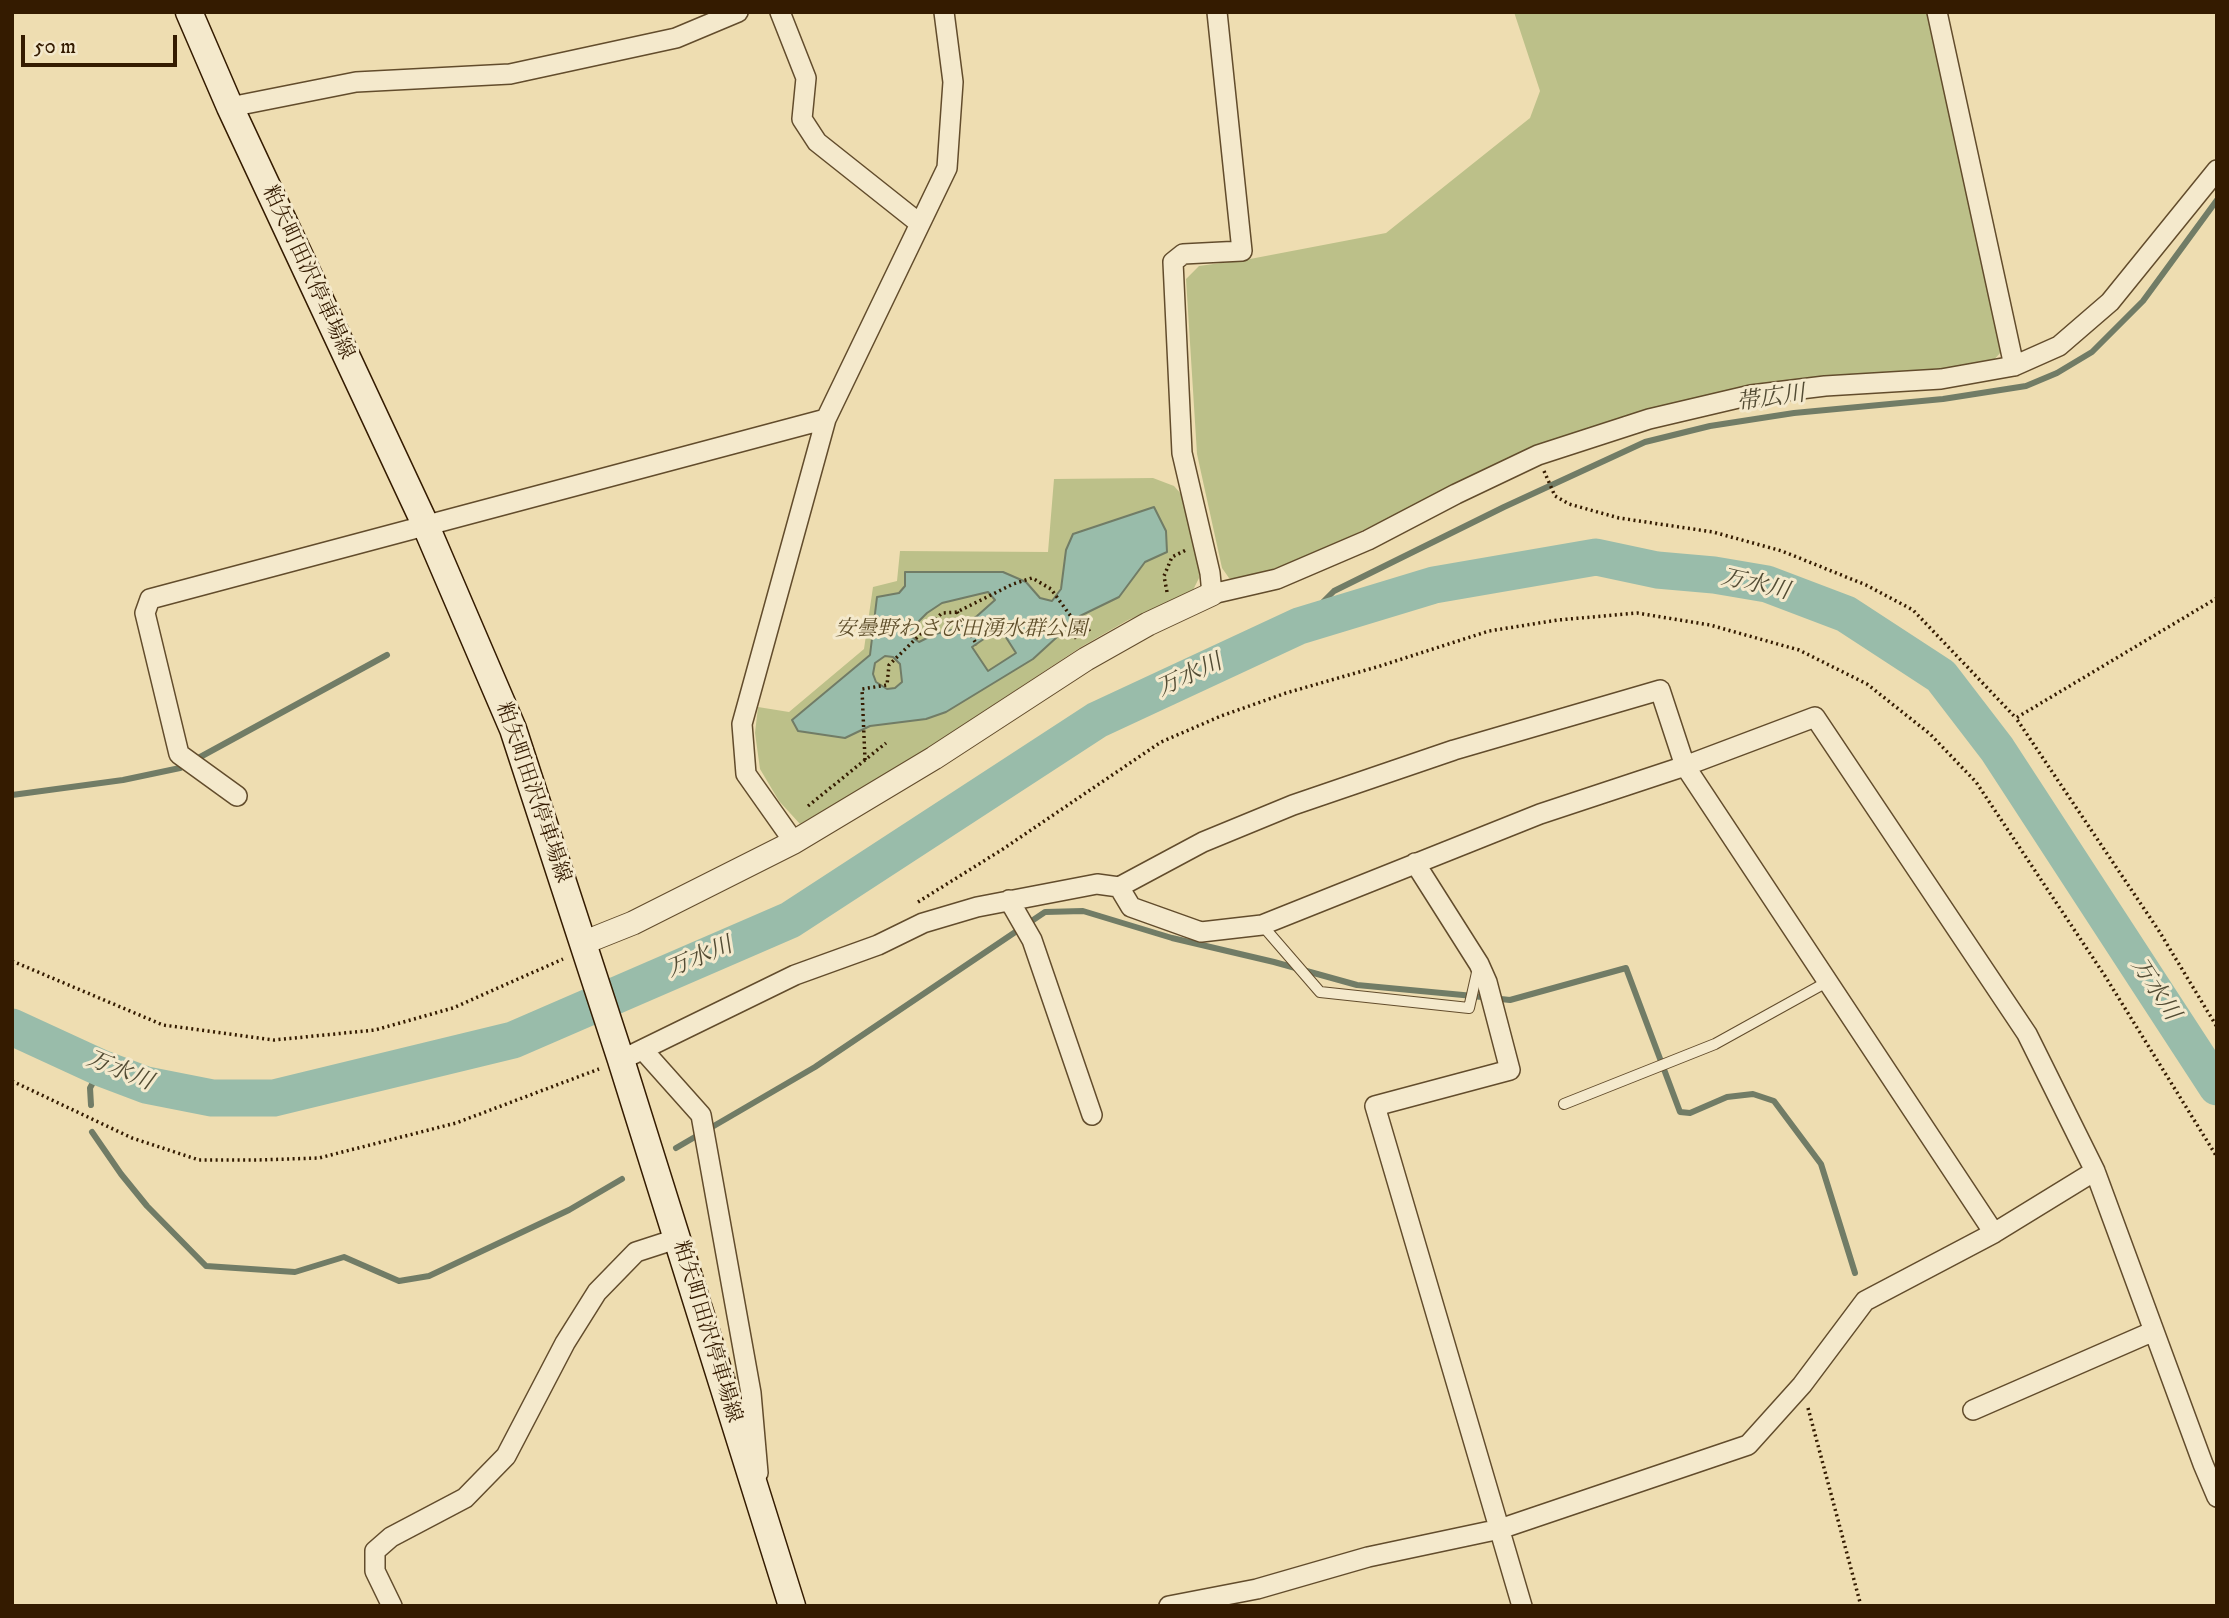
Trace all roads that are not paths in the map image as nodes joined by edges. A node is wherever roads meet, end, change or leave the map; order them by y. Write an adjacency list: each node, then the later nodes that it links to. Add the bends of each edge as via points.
1 (189, 12): 7 (main road, 粕矢町田沢停車場線)
2 (738, 12): 7 (street, via 676,38 510,74 356,82)
3 (780, 12): 9 (street, via 806,78 802,119 817,142)
4 (944, 12): 9 (street, via 953,82 947,168)
5 (1217, 12): 13 (street, via 1242,251 1183,254 1173,262 1182,453)
6 (1937, 12): 10 (street)
7 (230, 107): 12 (main road, 粕矢町田沢停車場線)
8 (2217, 170): 10 (street, via 2110,302 2059,346)
9 (919, 223): 11 (street)
10 (2014, 366): 13 (street, via 1941,379 1751,395 1649,419 1538,455 1368,540 1277,579)
11 (826, 419): 12 (street); 16 (street, via 742,724 746,774)
12 (425, 524): 15 (street, via 150,599 145,613 179,754); 21 (main road, 粕矢町田沢停車場線, via 513,729)
13 (1212, 594): 16 (street, via 1086,659)
14 (1685, 765): 17 (street); 18 (street, via 1660,690 1454,750 1293,805 1203,842); 23 (street); 27 (street, via 1815,717 2026,1034)
15 (237, 796)
16 (794, 842): 21 (street)
17 (1415, 863): 20 (street); 22 (street)
18 (1119, 887): 19 (street, via 1097,884); 20 (street, via 1131,907 1201,932)
19 (1012, 906): 24 (street, via 923,923); 26 (street, via 1027,932)
20 (1262, 925): 22 (lane, via 1320,992 1469,1008)
21 (585, 951): 24 (main road, 粕矢町田沢停車場線)
22 (1480, 976): 34 (street, via 1510,1070 1375,1106)
23 (1827, 982): 25 (lane, via 1715,1044); 28 (street)
24 (627, 1053): 29 (main road, 粕矢町田沢停車場線); 33 (street, via 701,1115 751,1393)
25 (1564, 1104)
26 (1092, 1115)
27 (2095, 1171): 28 (street); 30 (street)
28 (1994, 1233): 34 (street, via 1865,1301 1802,1385 1748,1445)
29 (677, 1239): 33 (main road, 粕矢町田沢停車場線); 35 (street, via 636,1252 597,1292 506,1456 465,1498 391,1537 375,1551 375,1571)
30 (2154, 1331): 31 (street); 32 (street)
31 (1973, 1410)
32 (2217, 1497)
33 (759, 1502): 36 (main road, 粕矢町田沢停車場線)
34 (1500, 1529): 37 (street); 38 (street)
35 (392, 1606)
36 (792, 1606)
37 (1168, 1606)
38 (1522, 1606)

